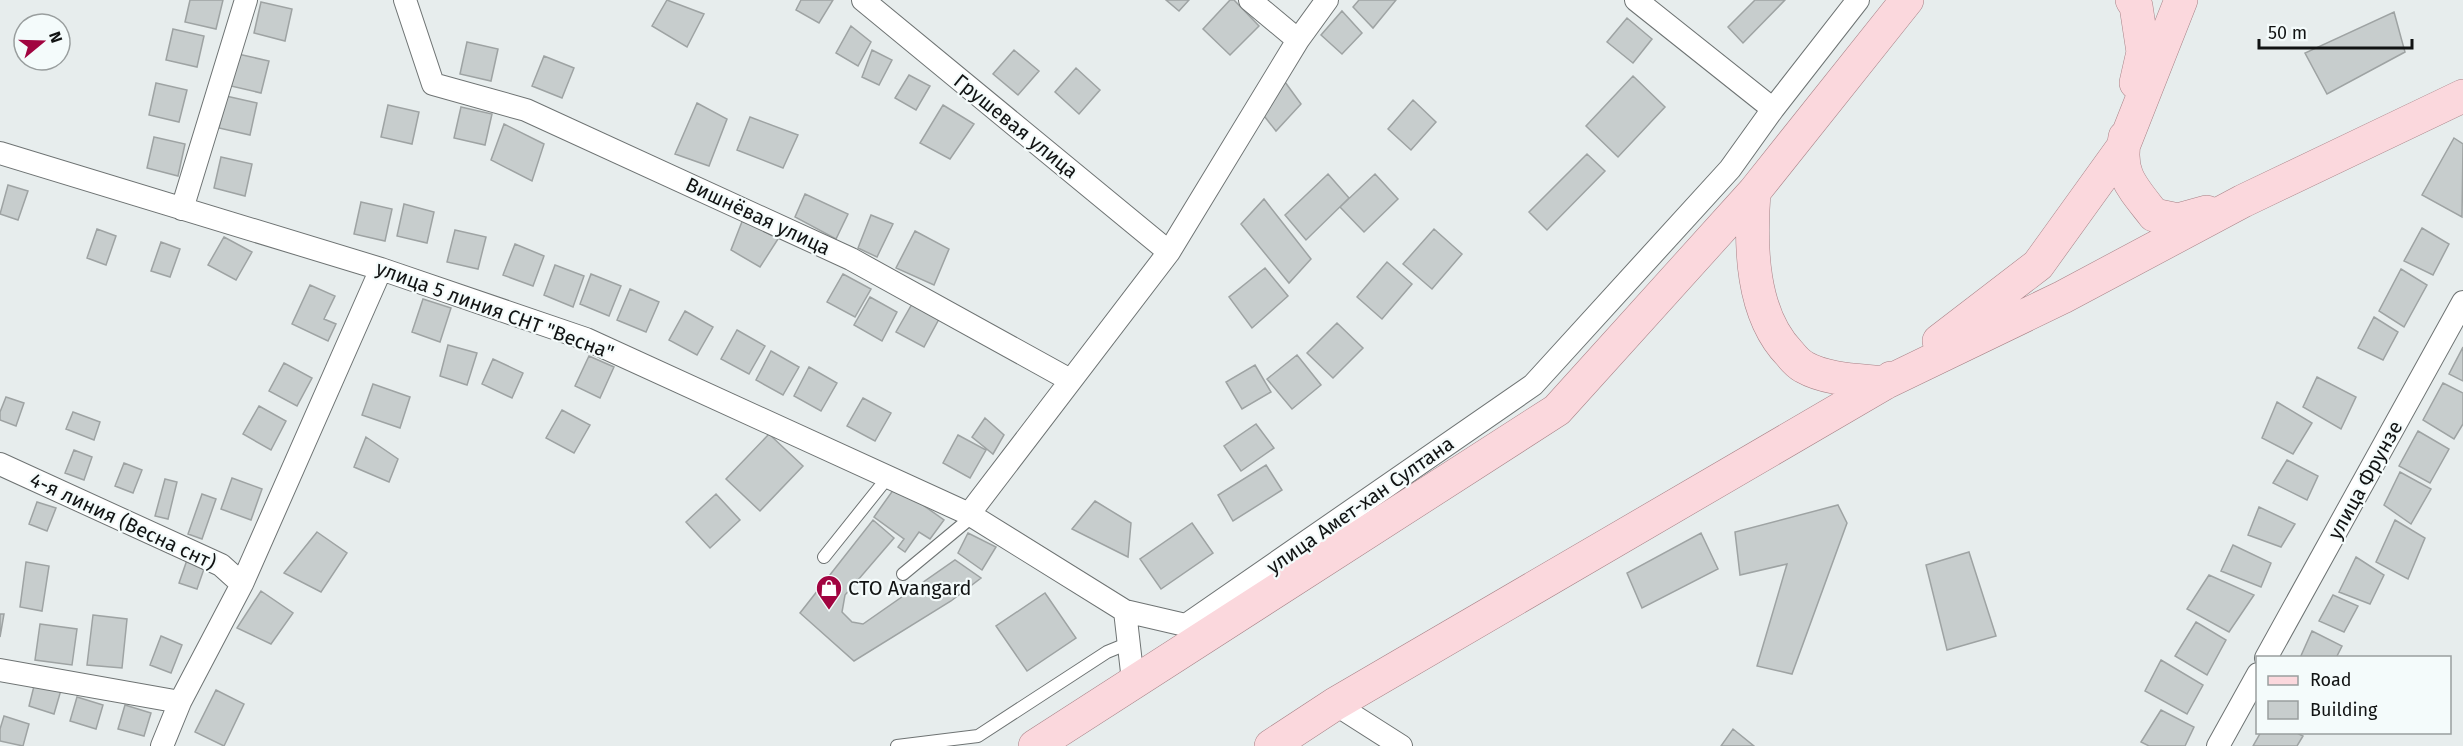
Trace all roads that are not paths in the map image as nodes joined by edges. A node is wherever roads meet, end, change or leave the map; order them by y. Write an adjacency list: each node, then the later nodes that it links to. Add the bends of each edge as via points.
1 (246, 0): 18 (street)
2 (405, 0): 22 (street, Вишнёвая улица, via 433,84 526,110 851,259)
3 (863, 0): 19 (street, Грушевая улица)
4 (1250, 0): 11 (street)
5 (1327, 0): 11 (street)
6 (1636, 0): 13 (street)
7 (1858, 0): 13 (street, улица Амет-хан Султана)
8 (1907, 0): 16 (main road)
9 (2132, 0): 14 (main road, via 2143,52)
10 (2181, 0): 14 (main road)
11 (1298, 40): 19 (street)
12 (2463, 96): 17 (main road)
13 (1773, 109): 31 (street, улица Амет-хан Султана, via 1730,169 1533,385)
14 (2123, 147): 17 (main road, via 2126,178 2154,215 2178,220); 23 (main road, via 2038,265)
15 (0, 153): 18 (street, улица 5 линия СНТ "Весна")
16 (1754, 192): 23 (main road, via 1754,261 1760,299 1779,343 1803,367 1828,376); 31 (main road, via 1557,410)
17 (2244, 201): 23 (main road, via 2063,297)
18 (182, 209): 20 (street, улица 5 линия СНТ "Весна")
19 (1168, 252): 22 (street)
20 (381, 269): 25 (street, улица 5 линия СНТ "Весна", via 586,339); 29 (street)
21 (2463, 302): 33 (street, улица Фрунзе)
22 (1070, 380): 26 (street)
23 (1885, 383): 38 (main road)
24 (0, 464): 29 (street, 4-я линия (Весна снт), via 220,565)
25 (888, 477): 26 (street, улица 5 линия СНТ "Весна"); 27 (lane)
26 (971, 515): 28 (lane); 30 (street, улица 5 линия СНТ "Весна")
27 (824, 557)
28 (903, 574)
29 (242, 584): 37 (street)
30 (1125, 611): 31 (street, улица 5 линия СНТ "Весна"); 32 (street)
31 (1198, 628): 36 (main road)
32 (1129, 643): 36 (street); 40 (lane, via 1107,652 978,736)
33 (2267, 656)
34 (0, 670): 37 (street)
35 (2256, 678): 44 (street)
36 (1133, 681): 41 (main road)
37 (180, 702): 39 (street)
38 (1335, 704): 42 (main road); 43 (street)
39 (162, 746)
40 (897, 746)
41 (1035, 746)
42 (1271, 746)
43 (1401, 746)
44 (2217, 746)

